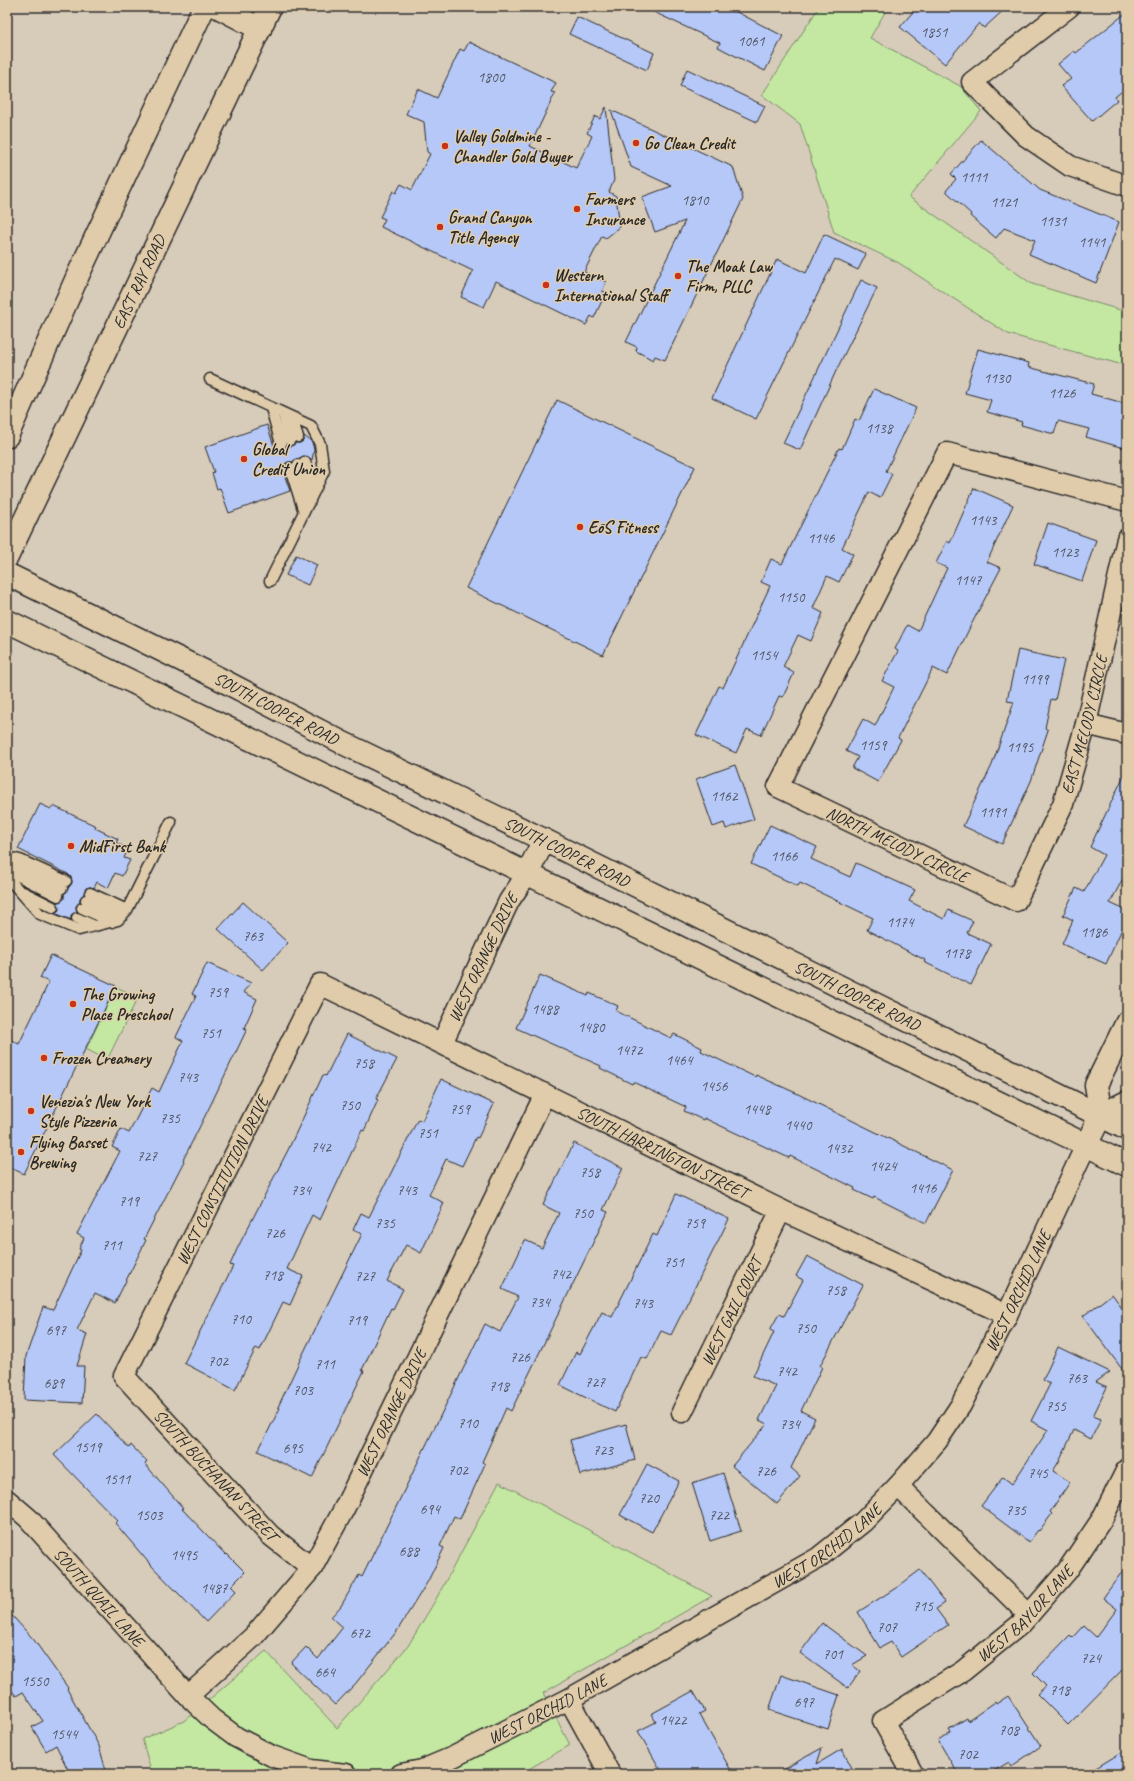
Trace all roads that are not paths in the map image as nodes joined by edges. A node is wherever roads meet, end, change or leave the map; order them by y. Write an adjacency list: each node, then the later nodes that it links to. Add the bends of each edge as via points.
1 (204, 7): 11 (main road, via 79,273)
2 (218, 7): 5 (main road)
3 (270, 7): 5 (main road, EAST RAY ROAD)
4 (1069, 7): 6 (street, via 972,82 1026,136 1064,162)
5 (260, 29): 19 (main road, EAST RAY ROAD)
6 (1127, 186)
7 (210, 379): 8 (lane)
8 (271, 408): 9 (lane); 12 (lane)
9 (282, 413): 10 (lane); 12 (lane)
10 (292, 418): 12 (lane); 14 (lane, via 310,426 320,444 324,471)
11 (7, 436)
12 (290, 440)
13 (298, 465): 14 (lane); 15 (lane); 17 (lane)
14 (315, 490): 15 (lane)
15 (310, 501): 17 (lane)
16 (1127, 501): 34 (street, NORTH MELODY CIRCLE, via 947,453 778,788)
17 (304, 512): 21 (lane)
18 (1127, 539): 23 (street, EAST MELODY CIRCLE)
19 (7, 557)
20 (7, 574): 26 (main road, SOUTH COOPER ROAD, via 365,754)
21 (270, 581)
22 (7, 621): 30 (main road, SOUTH COOPER ROAD)
23 (1086, 724): 24 (street); 34 (street, EAST MELODY CIRCLE, via 1063,804)
24 (1127, 734)
25 (171, 822): 36 (lane)
26 (544, 840): 30 (main road); 45 (main road, SOUTH COOPER ROAD)
27 (7, 858): 33 (lane, via 20,860)
28 (7, 863): 33 (lane)
29 (7, 870): 33 (lane)
30 (527, 874): 42 (street, WEST ORANGE DRIVE, via 510,901); 47 (main road, SOUTH COOPER ROAD)
31 (7, 877): 32 (lane)
32 (18, 889): 35 (lane); 39 (lane, via 40,914 79,930)
33 (62, 889)
34 (1016, 901)
35 (53, 907)
36 (125, 913): 38 (lane); 38 (lane, via 86,900)
37 (77, 918): 39 (lane)
38 (112, 922): 39 (lane)
39 (95, 926)
40 (320, 984): 42 (street, SOUTH HARRINGTON STREET); 51 (street, WEST CONSTITUTION DRIVE)
41 (1127, 1022): 45 (main road, via 1096,1085)
42 (442, 1044): 43 (street, SOUTH HARRINGTON STREET)
43 (545, 1094): 49 (street, SOUTH HARRINGTON STREET); 56 (street, WEST ORANGE DRIVE, via 345,1507)
44 (1127, 1102): 45 (main road)
45 (1101, 1115): 46 (main road, SOUTH COOPER ROAD); 47 (main road)
46 (1127, 1129)
47 (1086, 1145): 48 (main road, SOUTH COOPER ROAD); 50 (street, WEST ORCHID LANE)
48 (1127, 1165)
49 (781, 1210): 50 (street, SOUTH HARRINGTON STREET); 52 (street, WEST GAIL COURT)
50 (1007, 1315): 54 (street, WEST ORCHID LANE, via 960,1405 937,1441)
51 (124, 1376): 56 (street, SOUTH BUCHANAN STREET, via 270,1535)
52 (682, 1412)
53 (1127, 1469): 57 (street, WEST BAYLOR LANE, via 1089,1539 1067,1571)
54 (898, 1486): 57 (street); 59 (street, WEST ORCHID LANE, via 863,1522 818,1558)
55 (7, 1500): 58 (street, SOUTH QUAIL LANE, via 28,1518)
56 (312, 1568): 58 (street, WEST ORANGE DRIVE, via 253,1637)
57 (1029, 1615): 63 (street, WEST BAYLOR LANE, via 963,1671 883,1721)
58 (188, 1696): 60 (street, via 236,1737 272,1756 311,1770)
59 (568, 1698): 61 (street, WEST ORCHID LANE, via 453,1757 422,1770); 62 (street)
60 (346, 1774)
61 (401, 1774)
62 (610, 1774)
63 (913, 1774)

